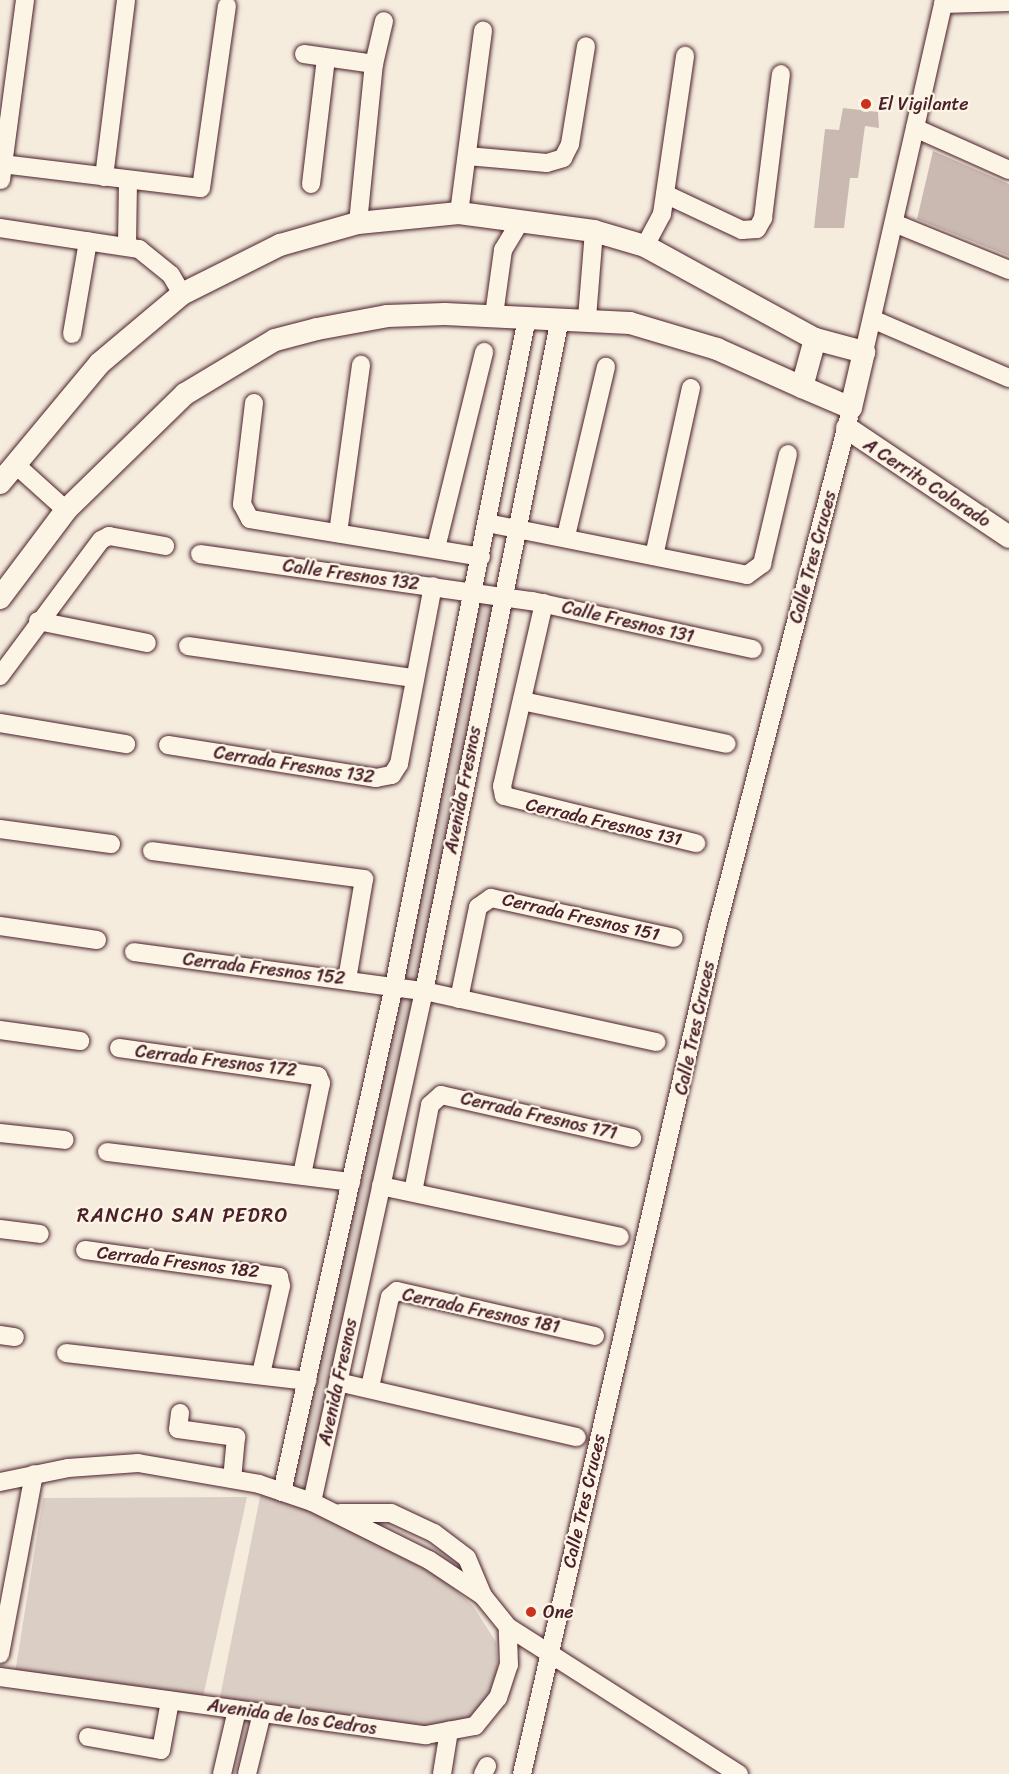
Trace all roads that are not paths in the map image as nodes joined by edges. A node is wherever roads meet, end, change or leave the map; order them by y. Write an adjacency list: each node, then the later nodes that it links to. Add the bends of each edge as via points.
1 (25, 0): 17 (street)
2 (126, 0): 18 (street)
3 (943, 2): 4 (street); 14 (street)
4 (1009, 2)
5 (227, 6): 19 (street, via 201,188)
6 (384, 21): 12 (street)
7 (483, 31): 15 (street)
8 (586, 46): 15 (street, via 570,144 563,158 548,163)
9 (304, 54): 11 (street)
10 (685, 57): 21 (street)
11 (326, 58): 12 (street); 20 (street)
12 (374, 64): 25 (street)
13 (781, 74): 21 (street, via 763,218 757,229 742,230)
14 (915, 128): 16 (street); 24 (street)
15 (466, 156): 22 (street)
16 (1009, 170)
17 (1, 172): 18 (street)
18 (104, 177): 19 (street)
19 (128, 181): 29 (street)
20 (311, 184)
21 (665, 194): 30 (street, via 662,214)
22 (459, 213): 23 (main road); 25 (main road)
23 (521, 220): 27 (main road); 33 (street, via 503,250)
24 (894, 222): 31 (street); 37 (street)
25 (358, 223): 32 (main road, via 280,245)
26 (0, 228): 28 (street)
27 (594, 231): 30 (main road); 35 (street)
28 (88, 241): 29 (street); 38 (street)
29 (127, 245): 32 (street, via 151,255)
30 (645, 246): 39 (main road)
31 (1009, 270)
32 (182, 294): 50 (main road, via 100,363)
33 (494, 315): 34 (main road, A Cerrito Colorado); 52 (main road, A Cerrito Colorado, via 387,316 275,340 185,394)
34 (527, 318): 36 (main road, A Cerrito Colorado); 53 (street, Avenida Fresnos)
35 (587, 318): 36 (main road, A Cerrito Colorado); 45 (main road, A Cerrito Colorado, via 682,336)
36 (560, 319): 54 (street, Avenida Fresnos)
37 (872, 319): 41 (street); 44 (street)
38 (72, 334)
39 (815, 339): 41 (main road); 45 (main road)
40 (484, 352): 59 (street)
41 (864, 352): 48 (main road)
42 (361, 366): 55 (street)
43 (606, 367): 57 (street)
44 (1009, 378)
45 (802, 387): 48 (main road, A Cerrito Colorado)
46 (691, 388): 61 (street)
47 (254, 403): 55 (street, via 242,504 245,515)
48 (849, 418): 56 (main road, A Cerrito Colorado); 125 (street, Calle Tres Cruces, via 717,927)
49 (788, 454): 61 (street, via 762,564 755,573 741,575)
50 (15, 465): 51 (main road); 52 (street)
51 (0, 483)
52 (66, 510): 66 (main road, A Cerrito Colorado)
53 (487, 523): 54 (street); 62 (street, Avenida Fresnos)
54 (516, 527): 57 (street); 65 (street, Avenida Fresnos)
55 (338, 533): 59 (street)
56 (1008, 533)
57 (566, 536): 61 (street)
58 (165, 546): 68 (street, via 105,537)
59 (436, 548): 62 (street)
60 (200, 554): 63 (street, Calle Fresnos 132)
61 (654, 556)
62 (481, 557): 64 (street, Avenida Fresnos)
63 (433, 586): 64 (street, Calle Fresnos 132); 73 (street, Cerrada Fresnos 132)
64 (473, 591): 65 (street, Calle Fresnos 132); 88 (street, Avenida Fresnos)
65 (502, 596): 67 (street, Calle Fresnos 131); 89 (street, Avenida Fresnos)
66 (0, 598)
67 (544, 603): 71 (street, Calle Fresnos 131); 74 (street, Cerrada Fresnos 131)
68 (38, 621): 69 (street); 72 (street)
69 (147, 643)
70 (188, 646): 73 (street)
71 (753, 650)
72 (0, 676)
73 (414, 678): 78 (street, Cerrada Fresnos 132, via 399,764 384,778)
74 (522, 701): 77 (street); 80 (street, Cerrada Fresnos 131, via 502,786 504,796)
75 (0, 723): 76 (street)
76 (126, 744)
77 (727, 744)
78 (168, 745)
79 (0, 829): 81 (street)
80 (696, 843)
81 (111, 844)
82 (152, 851): 87 (street, via 364,879)
83 (0, 926): 85 (street)
84 (674, 938): 90 (street, Cerrada Fresnos 151, via 498,898 485,899 478,907)
85 (97, 940)
86 (134, 952): 87 (street, Cerrada Fresnos 152)
87 (347, 979): 88 (street, Cerrada Fresnos 152)
88 (394, 986): 89 (street); 100 (street, Avenida Fresnos)
89 (423, 991): 90 (street); 101 (street, Avenida Fresnos)
90 (459, 999): 93 (street)
91 (0, 1030): 92 (street)
92 (80, 1041)
93 (656, 1042)
94 (119, 1048): 99 (street, Cerrada Fresnos 172, via 318,1076 321,1083)
95 (0, 1133): 97 (street)
96 (632, 1138): 102 (street, Cerrada Fresnos 171, via 441,1095 430,1105)
97 (65, 1140)
98 (107, 1152): 99 (street)
99 (302, 1175): 100 (street)
100 (351, 1182): 107 (street, Avenida Fresnos)
101 (381, 1186): 102 (street); 108 (street, Avenida Fresnos)
102 (413, 1192): 105 (street)
103 (0, 1229): 104 (street)
104 (40, 1234)
105 (620, 1238)
106 (85, 1250): 111 (street, Cerrada Fresnos 182, via 279,1276 281,1286)
107 (334, 1256): 108 (street); 112 (street, Avenida Fresnos)
108 (365, 1261): 113 (street, Avenida Fresnos)
109 (595, 1336): 114 (street, Cerrada Fresnos 181, via 397,1291 390,1297)
110 (66, 1353): 111 (street)
111 (261, 1374): 112 (street)
112 (307, 1381): 120 (street, Avenida Fresnos)
113 (338, 1382): 114 (street); 121 (street, Avenida Fresnos)
114 (370, 1387): 116 (street)
115 (178, 1428): 118 (street, via 236,1437)
116 (577, 1437)
117 (34, 1474): 118 (street, via 138,1462); 119 (street); 126 (street)
118 (232, 1479): 120 (street)
119 (0, 1482)
120 (282, 1492): 121 (street)
121 (312, 1502): 122 (street)
122 (336, 1514): 123 (street, via 429,1560); 123 (street, via 391,1513 434,1533 467,1558)
123 (483, 1596): 124 (street)
124 (508, 1627): 125 (street); 131 (street, Avenida de los Cedros, via 509,1665 498,1698 475,1726)
125 (549, 1650): 136 (street, Calle Tres Cruces); 137 (street)
126 (0, 1654)
127 (0, 1677): 128 (street, Avenida de los Cedros)
128 (170, 1701): 129 (street, Avenida de los Cedros); 132 (street, via 161,1750)
129 (237, 1710): 130 (street, Avenida de los Cedros); 133 (street)
130 (262, 1713): 131 (street, Avenida de los Cedros, via 426,1736); 134 (street)
131 (449, 1731): 135 (street)
132 (88, 1737)
133 (222, 1774)
134 (247, 1774)
135 (442, 1774)
136 (522, 1774)
137 (739, 1774)

